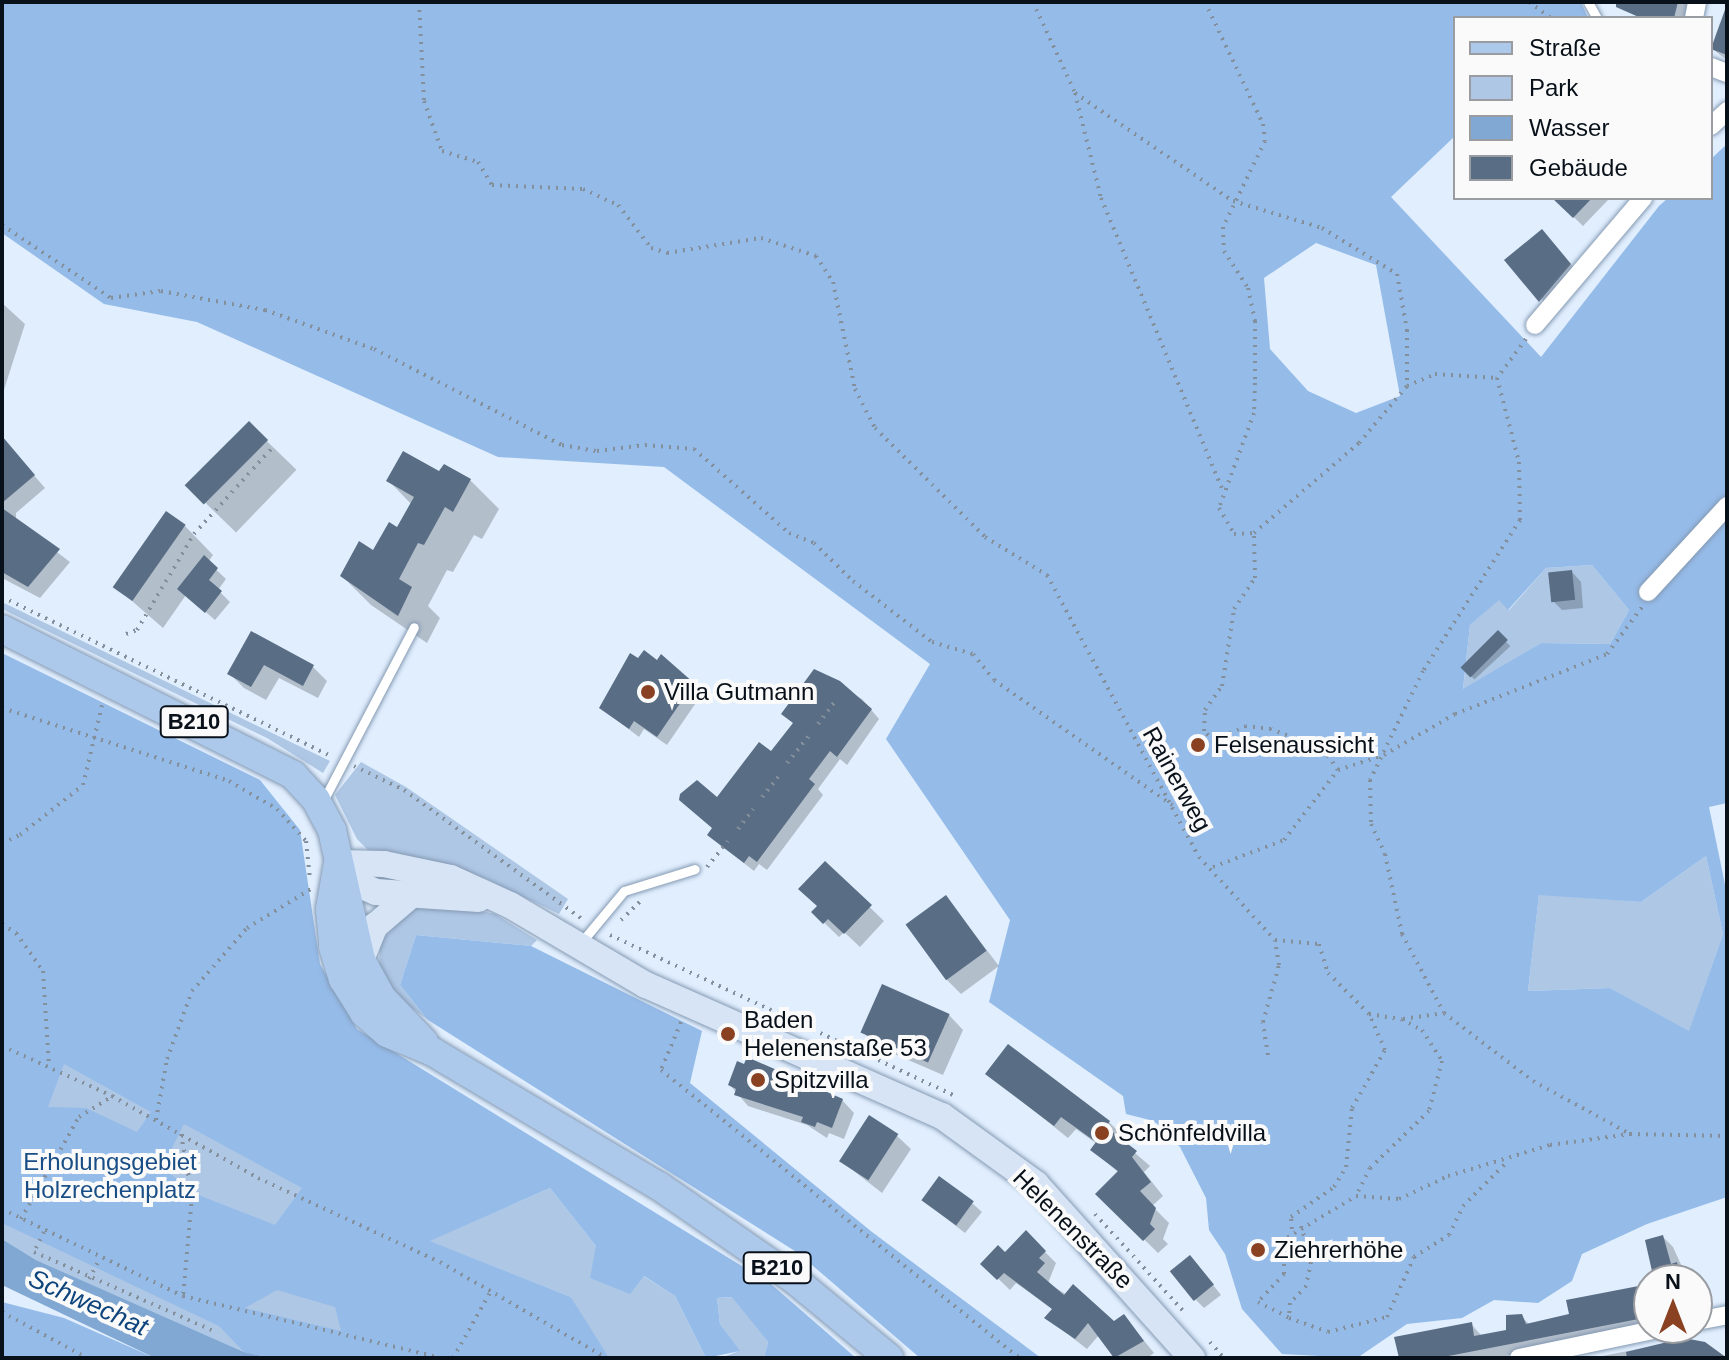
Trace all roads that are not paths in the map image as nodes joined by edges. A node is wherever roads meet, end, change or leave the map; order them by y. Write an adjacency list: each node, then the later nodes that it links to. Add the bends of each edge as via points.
1 (1641, 200): 2 (street)
2 (1535, 325)
3 (1727, 506): 4 (street)
4 (1648, 592)
5 (414, 627): 7 (lane)
6 (2, 629): 7 (main road, B210, via 264,757 293,775)
7 (315, 819): 8 (main road, B210, via 332,830)
8 (338, 863): 10 (street, Helenenstraße, via 360,885); 11 (street, Helenenstraße, via 384,864 451,878); 13 (main road, B210); 14 (main road, B210, via 330,909 343,979 364,1013 387,1033)
9 (695, 869): 12 (lane, via 624,891)
10 (410, 896): 11 (street, Helenenstraße, via 457,894); 13 (street, via 375,926)
11 (510, 905): 12 (street, Helenenstraße)
12 (577, 948): 16 (street, Helenenstraße, via 688,1005 942,1116 1036,1184)
13 (361, 960): 14 (main road, B210, via 382,998)
14 (433, 1052): 17 (main road, B210, via 692,1208 796,1281)
15 (1633, 1334): 18 (street)
16 (1198, 1346)
17 (889, 1358)
18 (1519, 1358)

